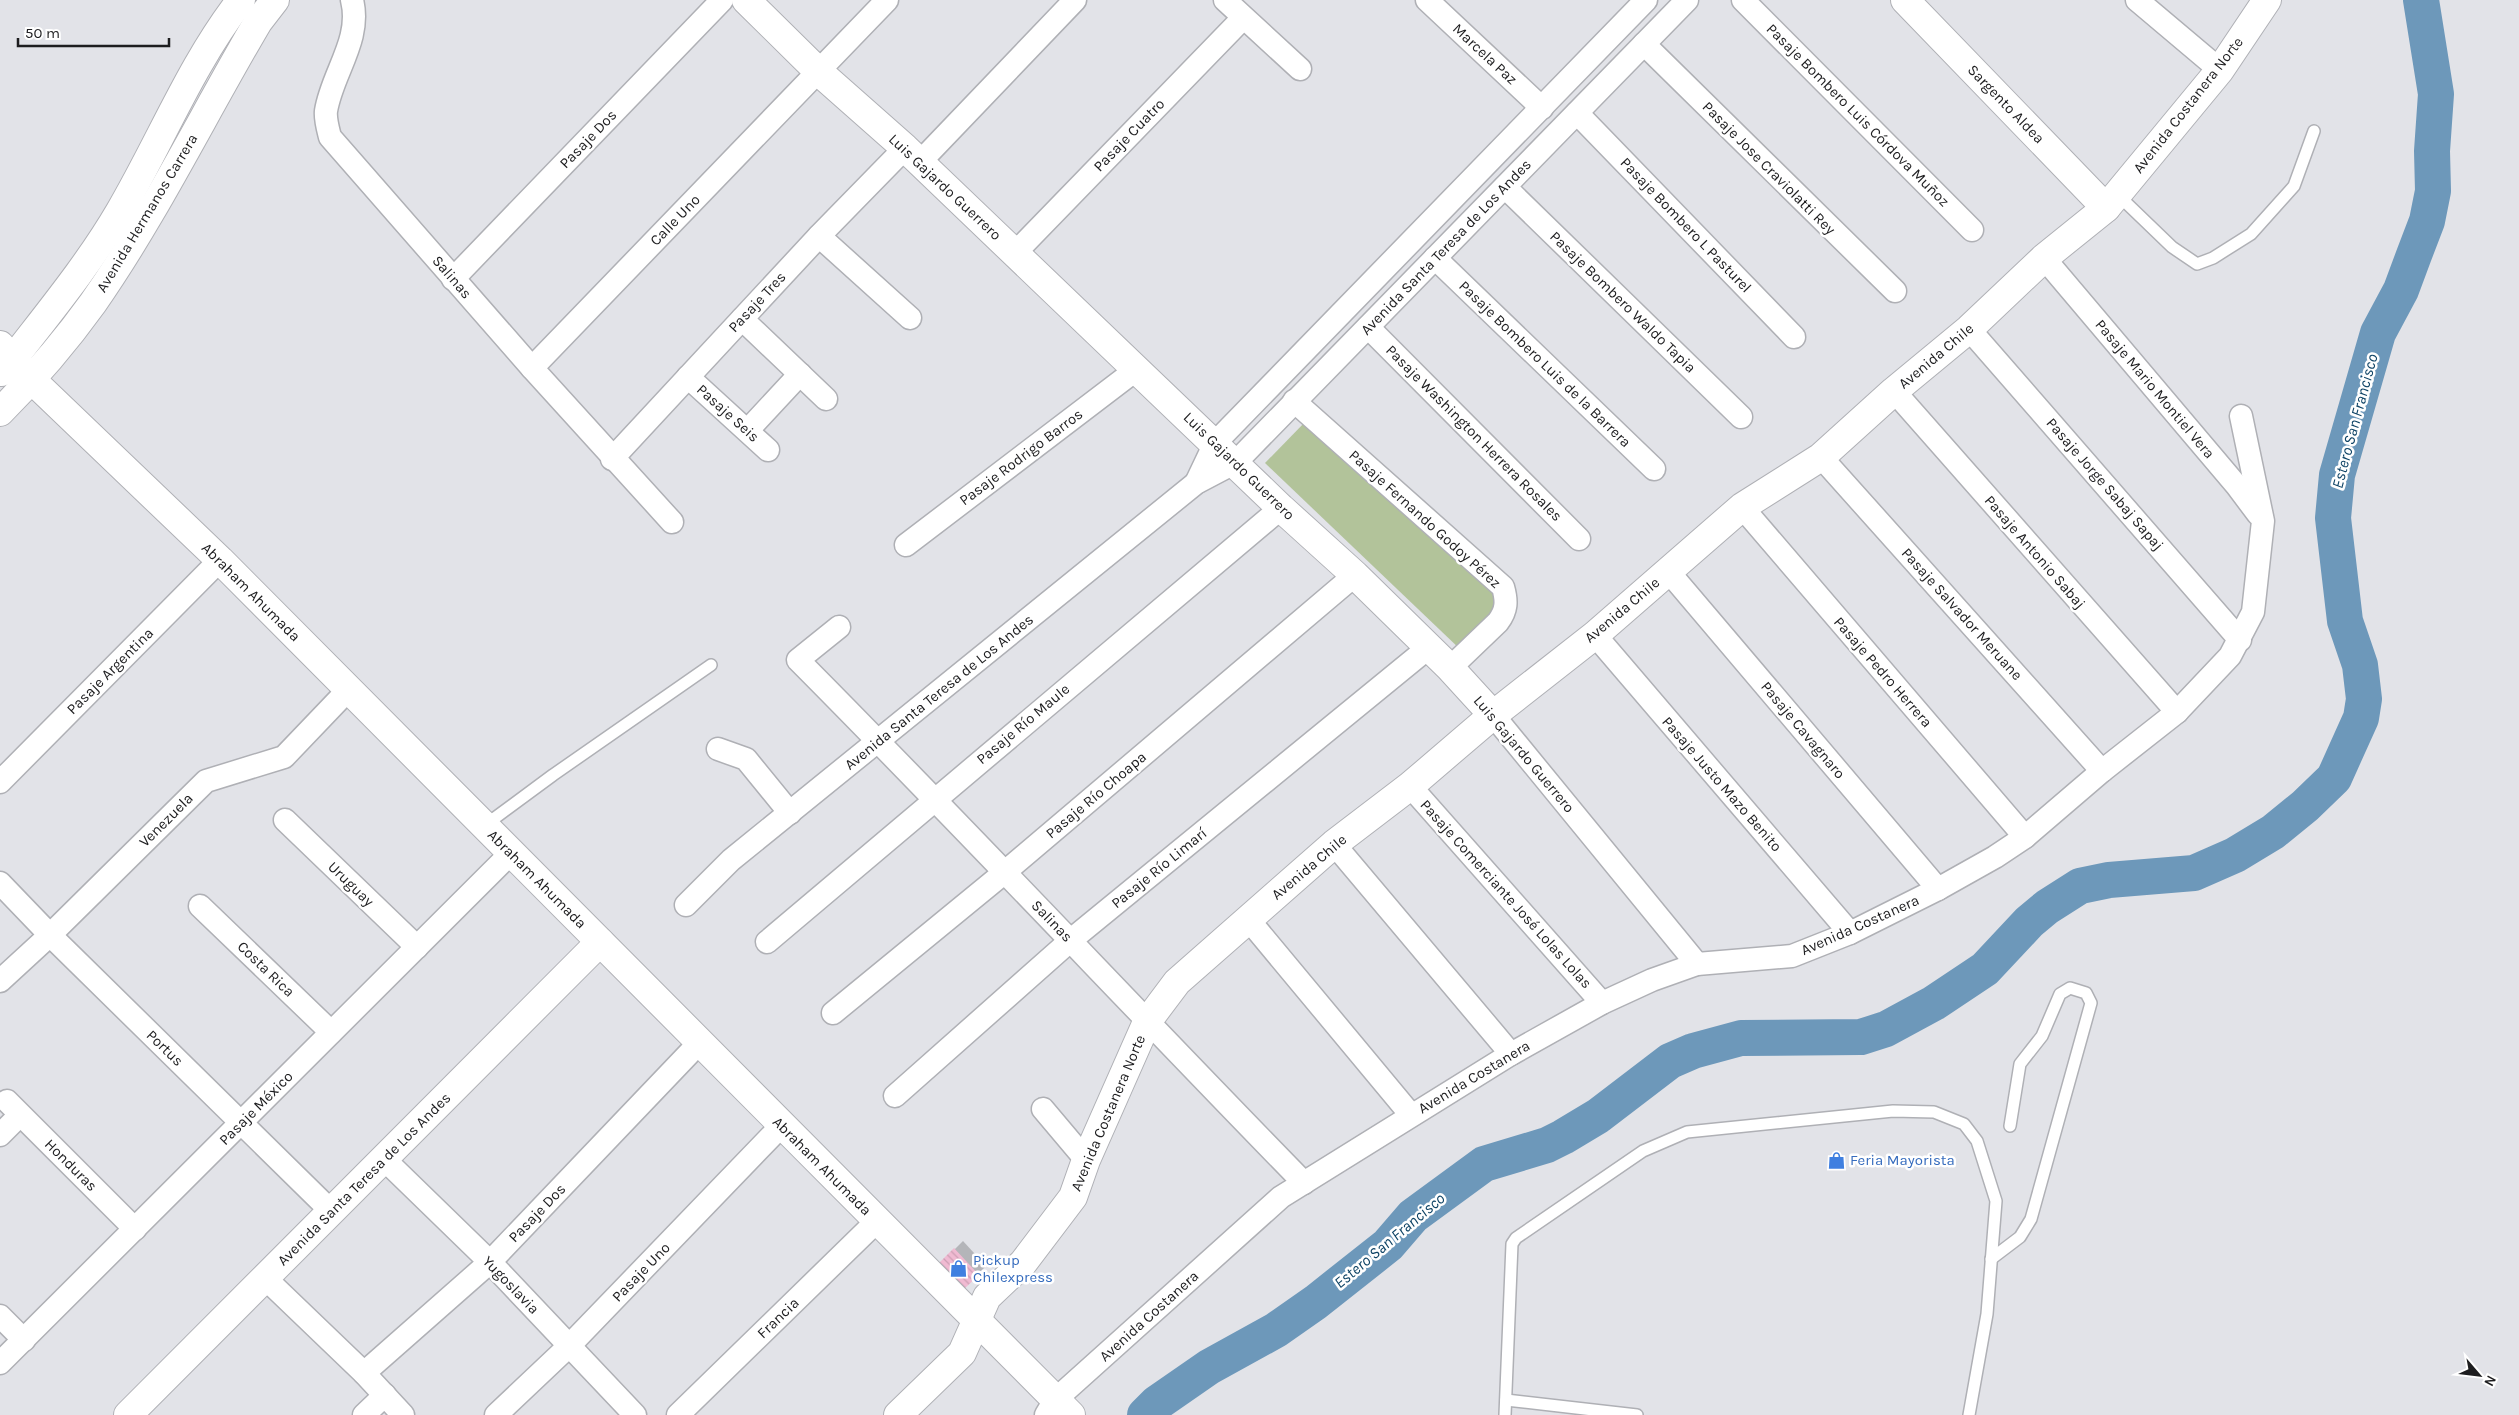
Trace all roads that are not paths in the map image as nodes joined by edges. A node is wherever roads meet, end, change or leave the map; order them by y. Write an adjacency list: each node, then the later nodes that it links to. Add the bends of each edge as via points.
1 (241, 0): 39 (street, Avenida Hermanos Carrera, via 207,50 121,210 93,255)
2 (275, 0): 44 (street, Avenida Hermanos Carrera, via 258,22 104,286)
3 (352, 0): 32 (street, Salinas, via 353,26 346,58 325,113 330,137)
4 (722, 0): 32 (street, Pasaje Dos)
5 (746, 0): 20 (street, Luis Gajardo Guerrero)
6 (888, 0): 20 (street, Calle Uno)
7 (1075, 0): 24 (street, Pasaje Tres)
8 (1225, 0): 16 (street)
9 (1427, 0): 21 (street, Marcela Paz)
10 (1646, 0): 21 (street, Avenida Santa Teresa de Los Andes)
11 (1687, 0): 17 (street, Avenida Santa Teresa de Los Andes)
12 (1743, 0): 27 (street, Pasaje Bombero Luis Córdova Muñoz)
13 (1905, 0): 26 (street, Sargento Aldea)
14 (2137, 0): 19 (street)
15 (2267, 0): 19 (street, Avenida Costanera Norte)
16 (1242, 18): 18 (street); 29 (street, Pasaje Cuatro)
17 (1644, 44): 22 (street, Avenida Santa Teresa de Los Andes); 33 (street, Pasaje Jose Craviolatti Rey)
18 (1300, 69)
19 (2220, 70): 26 (street, Avenida Costanera Norte)
20 (819, 72): 24 (street, Luis Gajardo Guerrero); 40 (street, Calle Uno)
21 (1542, 108): 52 (street, Avenida Santa Teresa de Los Andes)
22 (1577, 113): 25 (street, Avenida Santa Teresa de Los Andes); 38 (street, Pasaje Bombero L Pasturel)
23 (2314, 131): 26 (lane, via 2294,186 2251,234 2213,258 2197,264)
24 (912, 155): 28 (street, Pasaje Tres); 29 (street, Luis Gajardo Guerrero)
25 (1505, 186): 30 (street, Avenida Santa Teresa de Los Andes); 50 (street, Pasaje Bombero Waldo Tapia)
26 (2112, 202): 31 (street, Avenida Chile)
27 (1972, 230)
28 (819, 236): 34 (street); 35 (street, Pasaje Tres)
29 (1015, 253): 41 (street, Luis Gajardo Guerrero)
30 (1435, 258): 36 (street, Avenida Santa Teresa de Los Andes); 57 (street, Pasaje Bombero Luis de la Barrera)
31 (2044, 258): 37 (street, Avenida Chile); 61 (street, Pasaje Mario Montiel Vera)
32 (453, 279): 40 (street, Salinas)
33 (1895, 291)
34 (910, 318)
35 (742, 319): 42 (street); 43 (street, Pasaje Tres)
36 (1368, 327): 47 (street, Avenida Santa Teresa de Los Andes); 63 (street, Pasaje Washington Herrera Rosales)
37 (1969, 329): 45 (street, Avenida Chile); 70 (street, Pasaje Jorge Sabaj Sapaj)
38 (1794, 337)
39 (4, 359): 44 (street, Abraham Ahumada)
40 (532, 368): 55 (street, Salinas)
41 (1137, 369): 52 (street, Luis Gajardo Guerrero); 64 (street, Pasaje Rodrigo Barros)
42 (800, 374): 46 (street); 51 (street)
43 (688, 377): 51 (street, Pasaje Seis); 55 (street, Pasaje Tres)
44 (32, 380): 48 (street, Avenida Hermanos Carrera); 65 (street, Abraham Ahumada)
45 (1894, 391): 54 (street, Avenida Chile); 75 (street, Pasaje Antonio Sabaj)
46 (826, 399)
47 (1294, 401): 56 (street, Avenida Santa Teresa de Los Andes); 73 (street, Pasaje Fernando Godoy Pérez, via 1503,587 1505,613)
48 (0, 412)
49 (2241, 416): 61 (street, Avenida Costanera)
50 (1740, 417)
51 (748, 430): 53 (street, Pasaje Seis)
52 (1215, 443): 56 (street, Luis Gajardo Guerrero); 58 (street, Avenida Santa Teresa de Los Andes)
53 (768, 450)
54 (1821, 457): 59 (street, Avenida Chile); 79 (street, Pasaje Salvador Meruane)
55 (612, 459): 62 (street, Salinas)
56 (1236, 462): 58 (street, Avenida Santa Teresa de Los Andes); 60 (street, Luis Gajardo Guerrero)
57 (1654, 469)
58 (1196, 483): 77 (street, Avenida Santa Teresa de Los Andes)
59 (1742, 507): 66 (street, Avenida Chile); 86 (street, Pasaje Pedro Herrera)
60 (1281, 508): 67 (street, Luis Gajardo Guerrero); 82 (street, Pasaje Río Maule)
61 (2263, 521): 70 (street, Avenida Costanera, via 2253,612)
62 (672, 522)
63 (1580, 539)
64 (906, 545)
65 (220, 560): 74 (street, Abraham Ahumada); 80 (street, Pasaje Argentina)
66 (1668, 572): 69 (street, Avenida Chile); 91 (street, Pasaje Cavagnaro)
67 (1355, 575): 71 (street, Luis Gajardo Guerrero); 89 (street, Pasaje Río Choapa)
68 (839, 627): 77 (street, Salinas, via 798,660)
69 (1595, 635): 76 (street, Avenida Chile); 95 (street, Pasaje Justo Mazo Benito)
70 (2240, 640): 75 (street, Avenida Costanera, via 2230,656)
71 (1428, 648): 73 (street, Luis Gajardo Guerrero); 97 (street, Pasaje Río Limarí)
72 (711, 666): 85 (lane)
73 (1450, 668): 76 (street, Luis Gajardo Guerrero)
74 (348, 690): 85 (street, Abraham Ahumada); 96 (street, Venezuela, via 284,757 206,781)
75 (2177, 712): 79 (street, Avenida Costanera)
76 (1493, 715): 81 (street, Avenida Chile); 101 (street, Luis Gajardo Guerrero)
77 (879, 742): 82 (street, Salinas); 83 (street, Avenida Santa Teresa de Los Andes)
78 (718, 749): 83 (street, via 746,759)
79 (2102, 771): 86 (street, Avenida Costanera)
80 (0, 782)
81 (1410, 786): 87 (street, Avenida Chile); 103 (street, Pasaje Comerciante José Lolas Lolas)
82 (934, 799): 89 (street, Salinas); 99 (street, Pasaje Río Maule)
83 (790, 813): 92 (street, Avenida Santa Teresa de Los Andes, via 731,860)
84 (285, 820): 100 (street, Uruguay)
85 (484, 826): 88 (street, Abraham Ahumada)
86 (2025, 837): 91 (street, Avenida Costanera)
87 (1334, 844): 94 (street, Avenida Chile); 108 (street)
88 (511, 853): 98 (street, Abraham Ahumada); 100 (street, Pasaje México)
89 (1005, 872): 97 (street, Salinas); 104 (street, Pasaje Río Choapa)
90 (0, 883): 96 (street, Portus)
91 (1938, 889): 95 (street, Avenida Costanera)
92 (686, 905)
93 (200, 906): 106 (street, Costa Rica)
94 (1248, 919): 105 (street, Avenida Chile, via 1177,982); 111 (street)
95 (1850, 933): 101 (street, Avenida Costanera, via 1792,956)
96 (50, 935): 102 (street, Venezuela); 112 (street, Portus)
97 (1071, 940): 105 (street, Salinas); 109 (street, Pasaje Río Limarí)
98 (600, 942): 107 (street, Abraham Ahumada); 116 (street, Avenida Santa Teresa de Los Andes)
99 (767, 942)
100 (416, 947): 106 (street, Pasaje México)
101 (1698, 964): 103 (street, Avenida Costanera)
102 (0, 982)
103 (1602, 1003): 108 (street, Avenida Costanera)
104 (834, 1013)
105 (1146, 1022): 117 (street, Avenida Costanera Norte); 118 (street, Salinas)
106 (331, 1032): 112 (street, Pasaje México)
107 (700, 1042): 113 (street, Abraham Ahumada); 123 (street, Pasaje Dos)
108 (1511, 1054): 111 (street, Avenida Costanera)
109 (895, 1096)
110 (1043, 1109): 117 (street)
111 (1412, 1115): 118 (street, Avenida Costanera)
112 (241, 1122): 119 (street, Portus); 121 (street, Pasaje México)
113 (782, 1125): 120 (street, Abraham Ahumada); 128 (street, Pasaje Uno)
114 (2010, 1126): 122 (lane, via 2020,1064 2042,1036 2060,994 2070,988 2086,993 2091,1003 2031,1219 2020,1237)
115 (0, 1135): 121 (street, Honduras, via 14,1108)
116 (384, 1159): 119 (street, Avenida Santa Teresa de Los Andes); 123 (street, Yugoslavia)
117 (1086, 1160): 126 (street, Avenida Costanera Norte, via 1073,1196 1023,1263 987,1297)
118 (1304, 1183): 133 (street, Avenida Costanera, via 1282,1197)
119 (331, 1211): 124 (street, Avenida Santa Teresa de Los Andes)
120 (878, 1221): 126 (street, Abraham Ahumada); 139 (street, Francia)
121 (136, 1229): 127 (street, Pasaje México)
122 (1992, 1259): 132 (lane, via 1996,1201 1977,1141 1964,1124 1934,1112 1893,1111 1687,1132 1644,1150 1516,1238 1512,1244); 143 (lane, via 1987,1314)
123 (490, 1262): 128 (street, Yugoslavia); 130 (street, Pasaje Dos)
124 (265, 1278): 130 (street); 134 (street, Avenida Santa Teresa de Los Andes)
125 (0, 1316): 127 (street)
126 (977, 1321): 133 (street, Abraham Ahumada); 140 (street, via 962,1353)
127 (24, 1340): 129 (street, Pasaje México)
128 (569, 1346): 137 (street, Pasaje Uno); 138 (street, Yugoslavia)
129 (0, 1363)
130 (364, 1373): 131 (street)
131 (385, 1394): 135 (street); 136 (street)
132 (1506, 1400): 141 (lane); 142 (lane)
133 (1057, 1410)
134 (128, 1415)
135 (364, 1415)
136 (403, 1415)
137 (496, 1415)
138 (635, 1415)
139 (678, 1415)
140 (898, 1415)
141 (1505, 1415)
142 (1637, 1415)
143 (1969, 1415)

